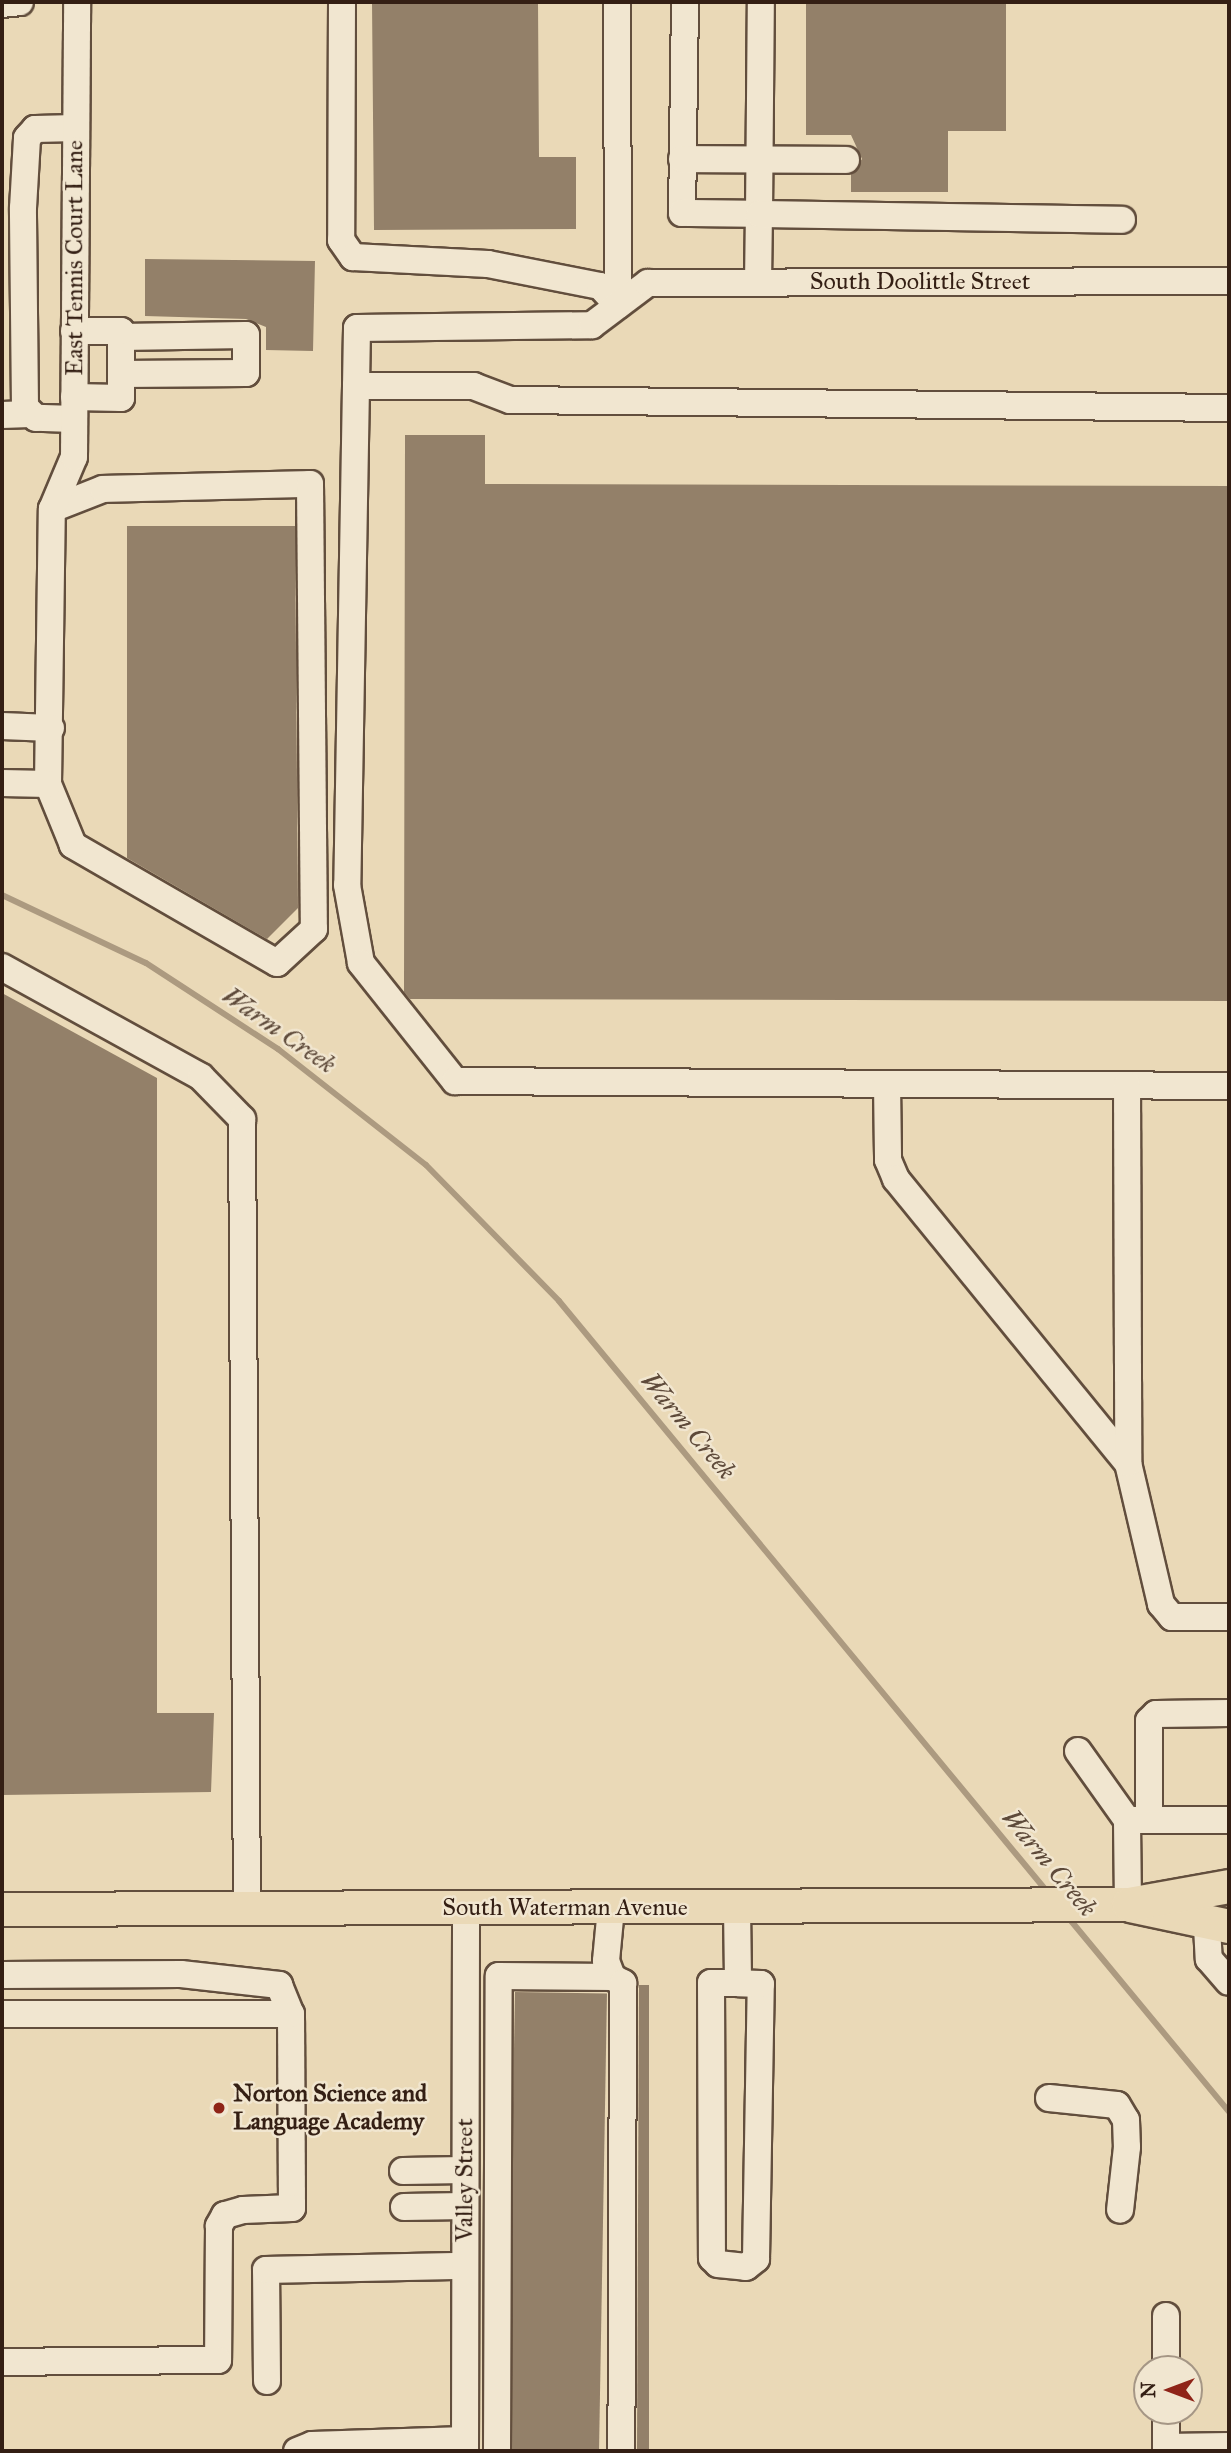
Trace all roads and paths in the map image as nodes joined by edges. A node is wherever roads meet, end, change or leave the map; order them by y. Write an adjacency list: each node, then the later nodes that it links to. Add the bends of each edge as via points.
1 (20, 2): 7 (street)
2 (77, 2): 8 (street, East Tennis Court Lane)
3 (342, 2): 19 (street, via 341,240 353,257 488,264 600,286)
4 (617, 2): 19 (street)
5 (685, 2): 10 (street)
6 (761, 2): 11 (street)
7 (2, 4)
8 (64, 128): 9 (street, via 35,130); 21 (street, East Tennis Court Lane)
9 (13, 153): 13 (street)
10 (682, 159): 11 (street); 14 (street, via 682,213)
11 (759, 159): 12 (street); 14 (street)
12 (846, 160)
13 (13, 208): 16 (street)
14 (759, 214): 15 (street); 18 (street)
15 (1122, 220)
16 (13, 256): 20 (street)
17 (1229, 281): 18 (street, South Doolittle Street)
18 (758, 283): 19 (street, South Doolittle Street, via 648,283)
19 (618, 305): 25 (street, South Doolittle Street, via 592,325 357,328)
20 (13, 313): 23 (street)
21 (74, 331): 22 (street, via 121,331); 26 (street, East Tennis Court Lane)
22 (121, 337): 24 (street); 24 (street, via 246,335 246,373)
23 (13, 367): 28 (street)
24 (121, 374): 26 (street, via 121,398)
25 (356, 386): 27 (street, via 474,386 510,400); 36 (street, via 347,885 360,963 455,1081)
26 (74, 408): 28 (street); 30 (street, East Tennis Court Lane, via 74,457)
27 (1229, 408)
28 (30, 414): 29 (street)
29 (2, 415)
30 (52, 509): 32 (street); 34 (street, via 103,489 310,484 314,929 277,963 73,845)
31 (2, 726): 32 (street)
32 (51, 728): 34 (street)
33 (2, 783): 34 (street)
34 (48, 784)
35 (2, 967): 50 (street, via 201,1077 242,1119)
36 (887, 1084): 37 (street); 39 (street, via 888,1160 896,1179)
37 (1127, 1085): 38 (street); 39 (street)
38 (1229, 1086)
39 (1128, 1463): 40 (street, via 1161,1605 1172,1617)
40 (1229, 1617)
41 (1229, 1713): 43 (street, via 1156,1714 1149,1721)
42 (1078, 1751): 43 (street)
43 (1138, 1820): 44 (street); 46 (street)
44 (1229, 1820)
45 (1229, 1886): 46 (main road, South Waterman Avenue)
46 (1128, 1904): 48 (main road, South Waterman Avenue); 52 (main road, South Waterman Avenue)
47 (611, 1908): 48 (main road, South Waterman Avenue); 51 (main road, South Waterman Avenue); 54 (street, via 606,1961)
48 (737, 1908): 56 (street)
49 (2, 1909): 50 (main road, South Waterman Avenue)
50 (247, 1909): 51 (main road, South Waterman Avenue)
51 (466, 1909): 60 (street, Valley Street)
52 (1222, 1920): 55 (street, via 1209,1959)
53 (2, 1975): 58 (street, via 181,1974 279,1985)
54 (612, 1977): 75 (street, via 499,1976); 76 (street, via 623,1987)
55 (1229, 1982)
56 (738, 1983): 56 (street, via 711,1983 712,2258 746,2266 756,2259 761,1984)
57 (2, 2014): 58 (street)
58 (291, 2014): 68 (street, via 292,2208 243,2210 225,2215 219,2226 218,2360)
59 (1049, 2098): 64 (street, via 1117,2105 1126,2120 1127,2147)
60 (465, 2170): 61 (street); 62 (street, Valley Street)
61 (403, 2171)
62 (465, 2206): 63 (street); 65 (street, Valley Street)
63 (404, 2207)
64 (1120, 2210)
65 (465, 2266): 69 (street, via 266,2270); 71 (street, Valley Street)
66 (1166, 2316): 67 (street)
67 (1166, 2355)
68 (2, 2362)
69 (267, 2381)
70 (1166, 2425): 73 (street)
71 (465, 2446): 74 (street, via 312,2445)
72 (1229, 2446): 73 (street)
73 (1166, 2449)
74 (297, 2451)
75 (496, 2451)
76 (621, 2451)

